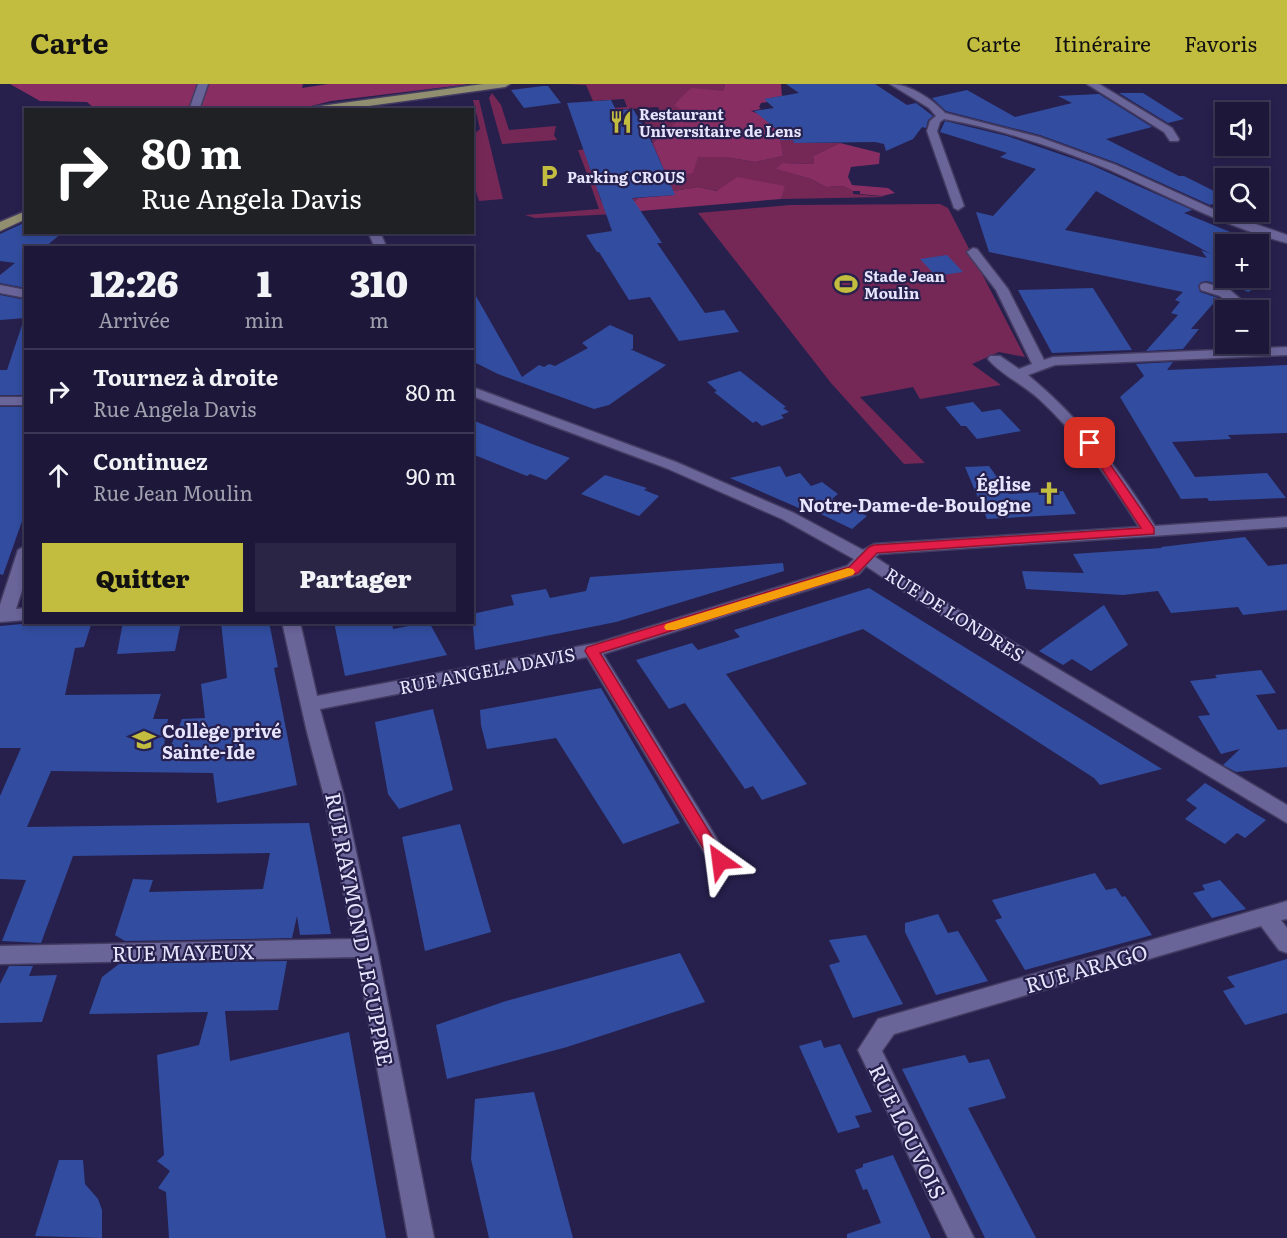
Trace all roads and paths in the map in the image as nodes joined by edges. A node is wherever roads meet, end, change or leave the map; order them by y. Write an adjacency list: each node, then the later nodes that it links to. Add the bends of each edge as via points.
1 (203, 84): 6 (street)
2 (505, 84): 5 (main road)
3 (895, 84): 8 (street, via 933,106)
4 (1092, 84): 9 (street, via 1168,129)
5 (352, 106): 7 (main road)
6 (195, 108)
7 (332, 108)
8 (942, 116): 10 (street, via 932,131); 13 (street, via 1035,139 1112,167 1209,212)
9 (1174, 139)
10 (958, 206)
11 (24, 215): 12 (main road)
12 (0, 227)
13 (1287, 239)
14 (973, 252): 23 (street, via 1002,289)
15 (1206, 287): 18 (street)
16 (0, 290): 17 (street)
17 (24, 294)
18 (1234, 300)
19 (1215, 349): 23 (street)
20 (1269, 350): 21 (street)
21 (1287, 351)
22 (995, 359): 24 (street)
23 (1039, 364): 24 (street)
24 (1019, 374): 29 (street, via 1046,396 1090,443)
25 (474, 392): 31 (street, RUE DE LONDRES, via 671,465 788,516)
26 (0, 401): 27 (street)
27 (24, 401)
28 (1287, 522): 29 (street, RUE ANGELA DAVIS)
29 (1150, 531): 31 (street, RUE ANGELA DAVIS, via 874,549)
30 (24, 556): 33 (street)
31 (865, 558): 35 (street, RUE ANGELA DAVIS, via 854,570); 37 (street, RUE DE LONDRES)
32 (24, 614): 33 (street)
33 (3, 616)
34 (291, 624): 36 (street, RUE RAYMOND LECUPPRE)
35 (592, 651): 36 (street, RUE ANGELA DAVIS); 38 (street)
36 (310, 704): 42 (street, RUE RAYMOND LECUPPRE)
37 (1287, 815)
38 (720, 861)
39 (1287, 910): 40 (street, RUE ARAGO)
40 (1265, 915): 41 (street); 44 (street, RUE ARAGO)
41 (1287, 944)
42 (366, 948): 43 (street, RUE MAYEUX); 45 (street, RUE RAYMOND LECUPPRE)
43 (0, 955)
44 (886, 1026): 46 (street, RUE LOUVOIS, via 870,1050)
45 (421, 1238)
46 (961, 1238)

